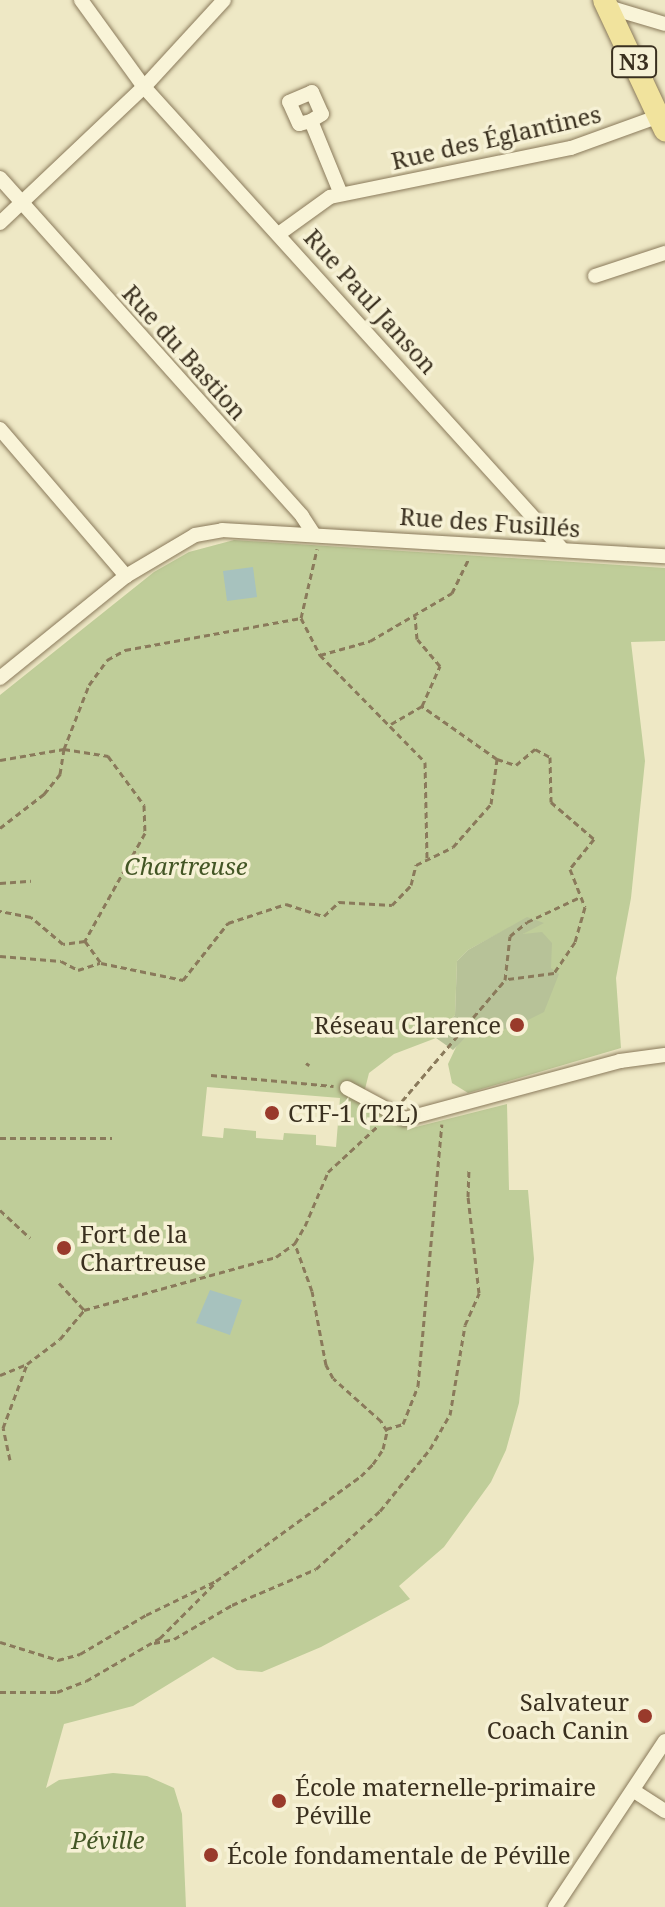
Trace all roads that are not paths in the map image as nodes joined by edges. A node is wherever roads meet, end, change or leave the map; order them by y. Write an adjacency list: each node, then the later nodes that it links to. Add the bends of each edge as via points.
1 (81, 0): 5 (street, Rue Paul Janson)
2 (224, 0): 5 (street)
3 (606, 3): 4 (street); 6 (main road, N3)
4 (665, 24)
5 (144, 87): 10 (street); 12 (street, Rue Paul Janson)
6 (663, 120): 9 (street, Rue des Églantines, via 571,148)
7 (311, 121): 9 (street)
8 (0, 178): 10 (street, Rue du Bastion)
9 (341, 194): 12 (street, Rue des Églantines, via 305,212)
10 (21, 202): 11 (street); 16 (street, Rue du Bastion)
11 (0, 223)
12 (280, 233): 17 (street, Rue Paul Janson)
13 (665, 253): 14 (street)
14 (595, 276)
15 (0, 429): 19 (street)
16 (313, 533): 17 (street, Rue des Fusillés); 19 (street, Rue des Fusillés, via 222,530 195,535)
17 (561, 548): 18 (street, Rue des Fusillés)
18 (665, 556)
19 (126, 576): 20 (street, Rue des Fusillés)
20 (0, 678)
21 (665, 1055): 22 (street, via 620,1061 405,1119)
22 (347, 1088)
23 (665, 1741): 24 (street)
24 (634, 1791): 25 (street); 26 (street)
25 (665, 1811)
26 (555, 1907)

